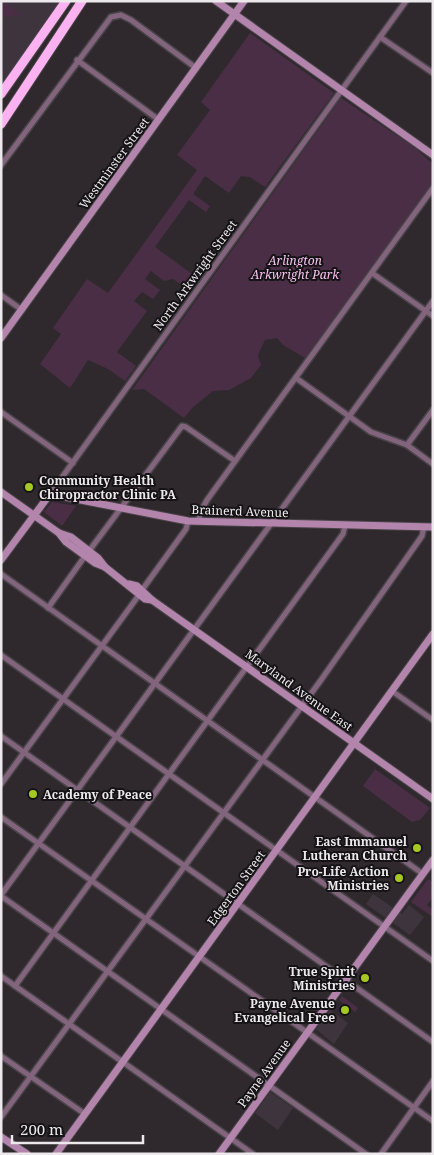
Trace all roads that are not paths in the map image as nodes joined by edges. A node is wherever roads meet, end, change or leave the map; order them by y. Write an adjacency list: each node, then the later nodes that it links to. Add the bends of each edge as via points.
1 (66, 1): 12 (highway)
2 (82, 1): 14 (highway)
3 (216, 1): 6 (street)
4 (244, 1): 6 (street, Westminster Street)
5 (406, 1): 7 (street, North Arkwright Street)
6 (234, 15): 9 (street, Westminster Street); 11 (street)
7 (380, 37): 10 (street); 11 (street, North Arkwright Street)
8 (78, 60): 9 (street, via 107,20 123,16); 13 (street); 16 (street)
9 (196, 68): 13 (street, Westminster Street)
10 (433, 73)
11 (342, 91): 15 (street); 31 (street, North Arkwright Street)
12 (1, 94)
13 (159, 120): 21 (street, Westminster Street)
14 (1, 124)
15 (433, 155)
16 (1, 165)
17 (433, 188): 18 (street)
18 (372, 273): 22 (street); 25 (street)
19 (1, 295): 21 (street)
20 (433, 301): 22 (street)
21 (22, 310): 24 (street, Westminster Street)
22 (426, 311): 23 (street); 28 (street)
23 (433, 316)
24 (1, 338)
25 (296, 378): 28 (street); 30 (street)
26 (433, 410): 29 (street)
27 (1, 412): 31 (street)
28 (348, 415): 29 (street, via 371,432); 39 (street)
29 (407, 445): 32 (street)
30 (235, 461): 35 (street, via 182,426); 38 (street, via 202,507)
31 (73, 463): 34 (street, North Arkwright Street)
32 (433, 464)
33 (1, 492): 36 (street, Maryland Avenue East)
34 (50, 494): 35 (street, Brainerd Avenue); 36 (street, North Arkwright Street)
35 (119, 509): 37 (street, Brainerd Avenue); 43 (street)
36 (34, 516): 43 (street, Maryland Avenue East); 44 (street, North Arkwright Street)
37 (188, 521): 38 (street, Brainerd Avenue); 46 (street, via 186,529)
38 (199, 521): 39 (street, Brainerd Avenue)
39 (271, 524): 40 (street, Brainerd Avenue); 48 (street)
40 (345, 526): 41 (street, Brainerd Avenue); 52 (street, via 343,534)
41 (424, 527): 42 (street, Brainerd Avenue); 56 (street, via 422,536)
42 (433, 527)
43 (87, 554): 46 (street, Maryland Avenue East); 47 (street)
44 (1, 560)
45 (1, 574): 47 (street)
46 (140, 592): 48 (street, Maryland Avenue East); 50 (street)
47 (48, 608): 50 (street)
48 (194, 630): 52 (street, Maryland Avenue East); 53 (street)
49 (432, 637): 54 (street, Edgerton Street)
50 (102, 646): 53 (street); 55 (street)
51 (1, 655): 55 (street)
52 (247, 667): 56 (street, Maryland Avenue East); 58 (street)
53 (155, 684): 58 (street); 60 (street)
54 (392, 691): 57 (street); 61 (street, Edgerton Street)
55 (63, 699): 60 (street); 62 (street)
56 (302, 706): 61 (street, Maryland Avenue East); 63 (street)
57 (433, 720)
58 (208, 722): 63 (street); 64 (street)
59 (1, 736): 62 (street)
60 (118, 737): 64 (street); 66 (street)
61 (354, 744): 67 (street, Edgerton Street); 68 (street, Maryland Avenue East)
62 (24, 752): 65 (street); 66 (street)
63 (262, 759): 67 (street); 69 (street)
64 (170, 774): 69 (street); 71 (street)
65 (1, 784)
66 (78, 790): 71 (street); 72 (street)
67 (316, 797): 73 (street, Edgerton Street); 76 (street)
68 (433, 799)
69 (223, 812): 73 (street); 75 (street)
70 (1, 817): 72 (street)
71 (131, 828): 75 (street); 77 (street)
72 (39, 843): 77 (street); 78 (street)
73 (277, 851): 79 (street, Edgerton Street); 81 (street)
74 (433, 860): 76 (street, Payne Avenue)
75 (186, 866): 79 (street); 80 (street)
76 (423, 874): 81 (street, Payne Avenue)
77 (92, 881): 80 (street); 82 (street)
78 (1, 896): 82 (street)
79 (239, 903): 83 (street, Edgerton Street); 87 (street)
80 (146, 919): 83 (street); 85 (street)
81 (384, 926): 84 (street); 87 (street, Payne Avenue)
82 (54, 933): 85 (street); 88 (street)
83 (200, 957): 89 (street, Edgerton Street); 91 (street)
84 (433, 961)
85 (108, 971): 89 (street); 90 (street)
86 (1, 976): 88 (street)
87 (346, 980): 91 (street, Payne Avenue); 92 (street)
88 (15, 986): 90 (street)
89 (161, 1009): 94 (street, Edgerton Street); 97 (street)
90 (69, 1024): 94 (street); 95 (street)
91 (307, 1033): 97 (street, Payne Avenue); 98 (street)
92 (433, 1042)
93 (1, 1056): 95 (street)
94 (123, 1062): 99 (street, Edgerton Street); 103 (street)
95 (30, 1077): 99 (street); 100 (street)
96 (433, 1081): 98 (street)
97 (269, 1085): 103 (street, Payne Avenue); 108 (street)
98 (413, 1108): 101 (street); 109 (street)
99 (85, 1114): 105 (street, Edgerton Street)
100 (1, 1117)
101 (433, 1121)
102 (1, 1137): 104 (street)
103 (231, 1138): 106 (street, Payne Avenue); 107 (street)
104 (26, 1154)
105 (56, 1154)
106 (219, 1154)
107 (253, 1154)
108 (366, 1154)
109 (380, 1154)

